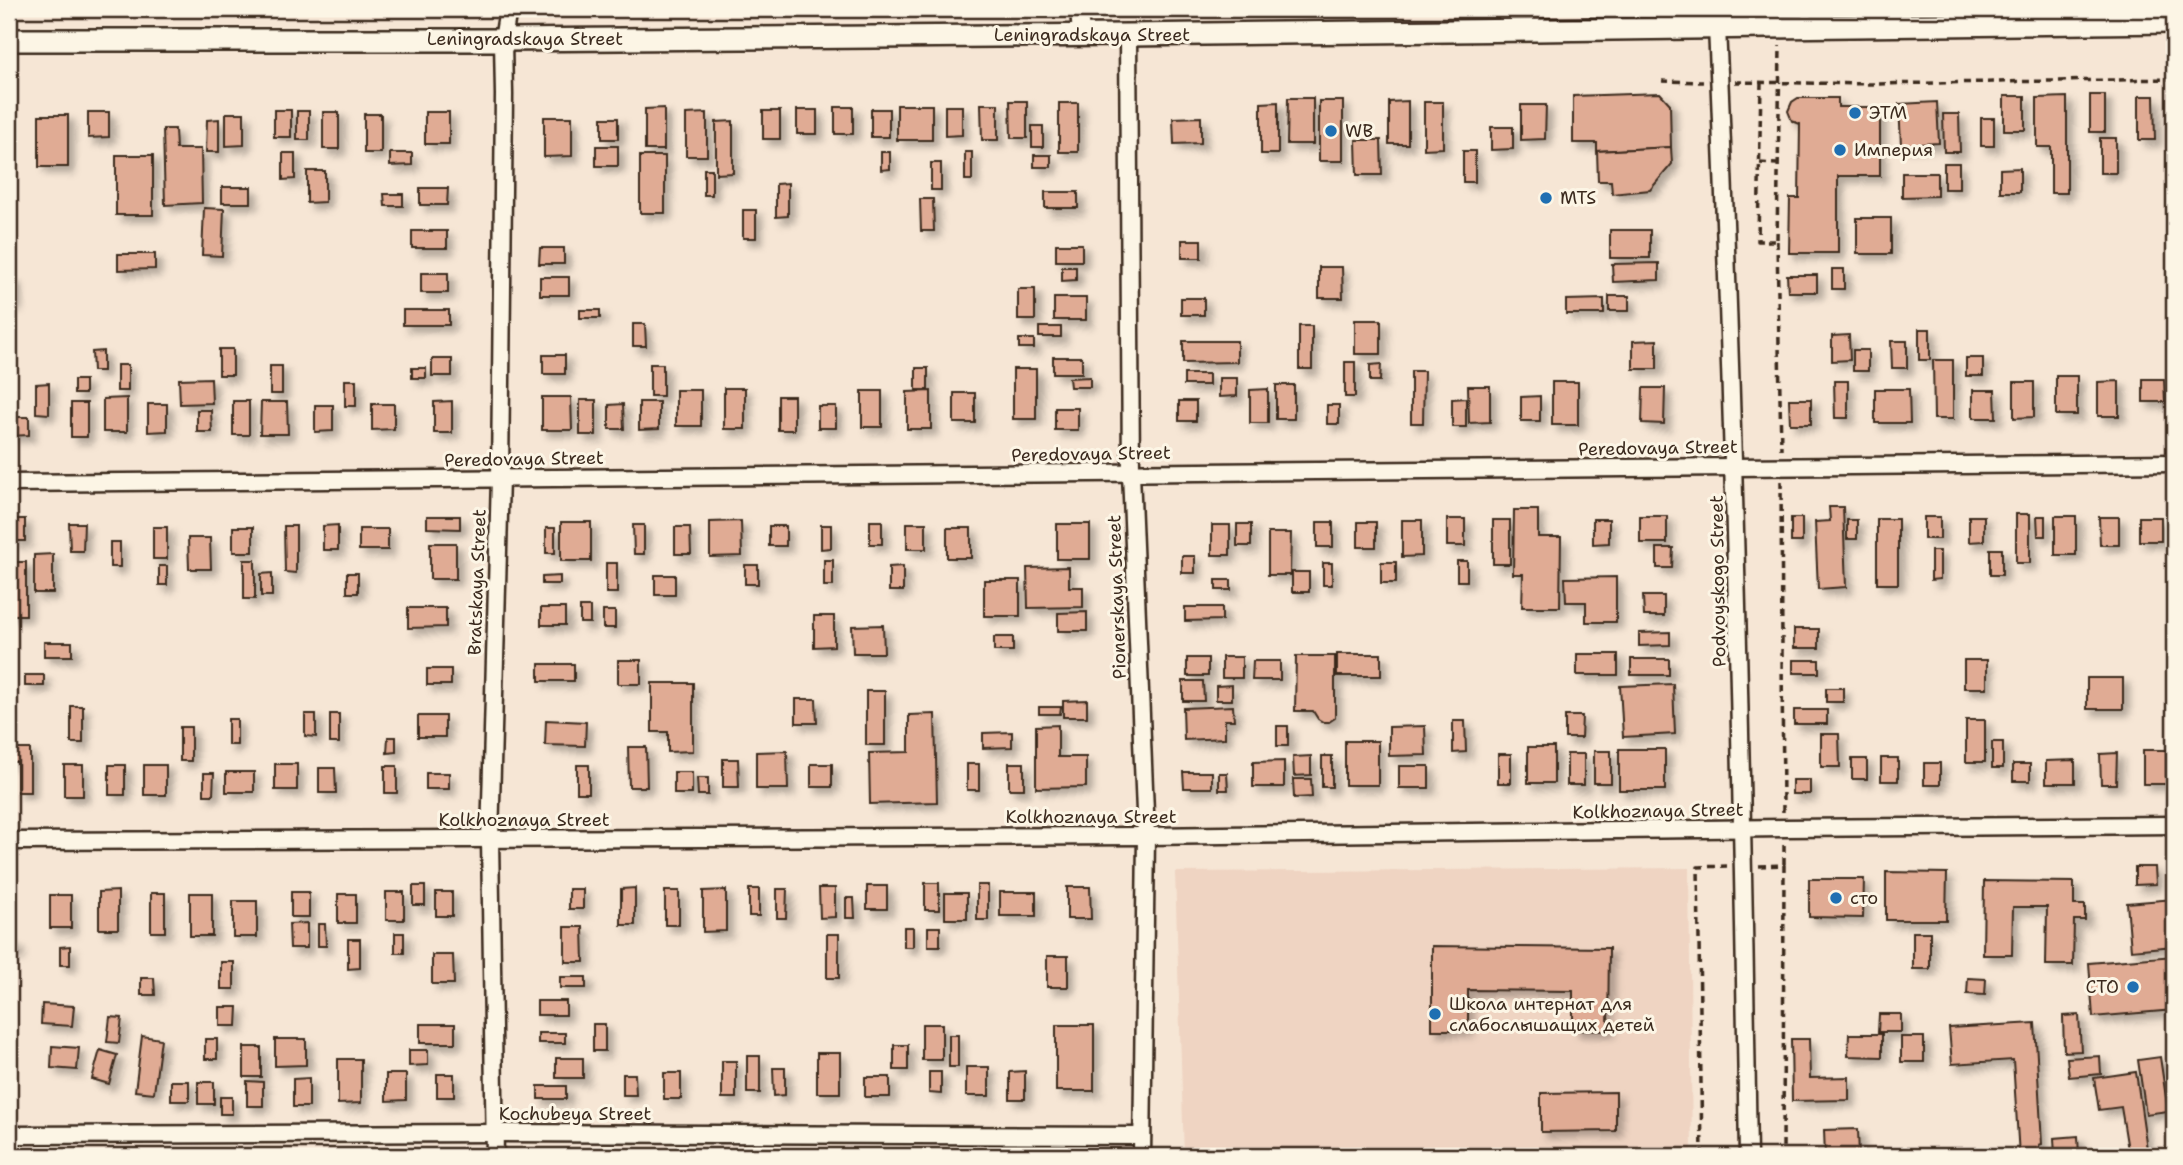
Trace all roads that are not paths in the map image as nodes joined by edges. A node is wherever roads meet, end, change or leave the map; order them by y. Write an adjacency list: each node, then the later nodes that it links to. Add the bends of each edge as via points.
1 (508, 9): 10 (street, Bratskaya Street)
2 (1079, 9): 7 (street)
3 (1706, 9): 6 (street, Podvoyskogo Street)
4 (1806, 17): 5 (street, Leningradskaya Street); 6 (street, Leningradskaya Street, via 1780,27)
5 (2174, 22)
6 (1717, 27): 8 (street, Leningradskaya Street); 12 (street, Podvoyskogo Street)
7 (1081, 35): 8 (street, Leningradskaya Street); 10 (street, Leningradskaya Street)
8 (1128, 35): 13 (street, Pionerskaya Street)
9 (9, 40): 10 (street, Leningradskaya Street)
10 (503, 40): 14 (street, Bratskaya Street)
11 (2174, 463): 12 (street, Peredovaya Street)
12 (1735, 467): 13 (street, Peredovaya Street); 17 (street, Podvoyskogo Street)
13 (1131, 472): 14 (street, Peredovaya Street); 18 (street, Pionerskaya Street)
14 (500, 478): 15 (street, Peredovaya Street); 19 (street, Bratskaya Street)
15 (9, 483)
16 (2174, 825): 17 (street, Kolkhoznaya Street)
17 (1743, 830): 18 (street, Kolkhoznaya Street); 26 (street, Podvoyskogo Street)
18 (1146, 836): 19 (street, Kolkhoznaya Street); 23 (street, Pionerskaya Street)
19 (490, 839): 20 (street, Kolkhoznaya Street); 21 (street, Bratskaya Street)
20 (9, 841)
21 (496, 1132): 22 (street, Kochubeya Street); 23 (street, Kochubeya Street); 24 (street, Bratskaya Street)
22 (9, 1135)
23 (1142, 1136): 25 (street, Pionerskaya Street)
24 (495, 1156)
25 (1142, 1156)
26 (1748, 1156)

